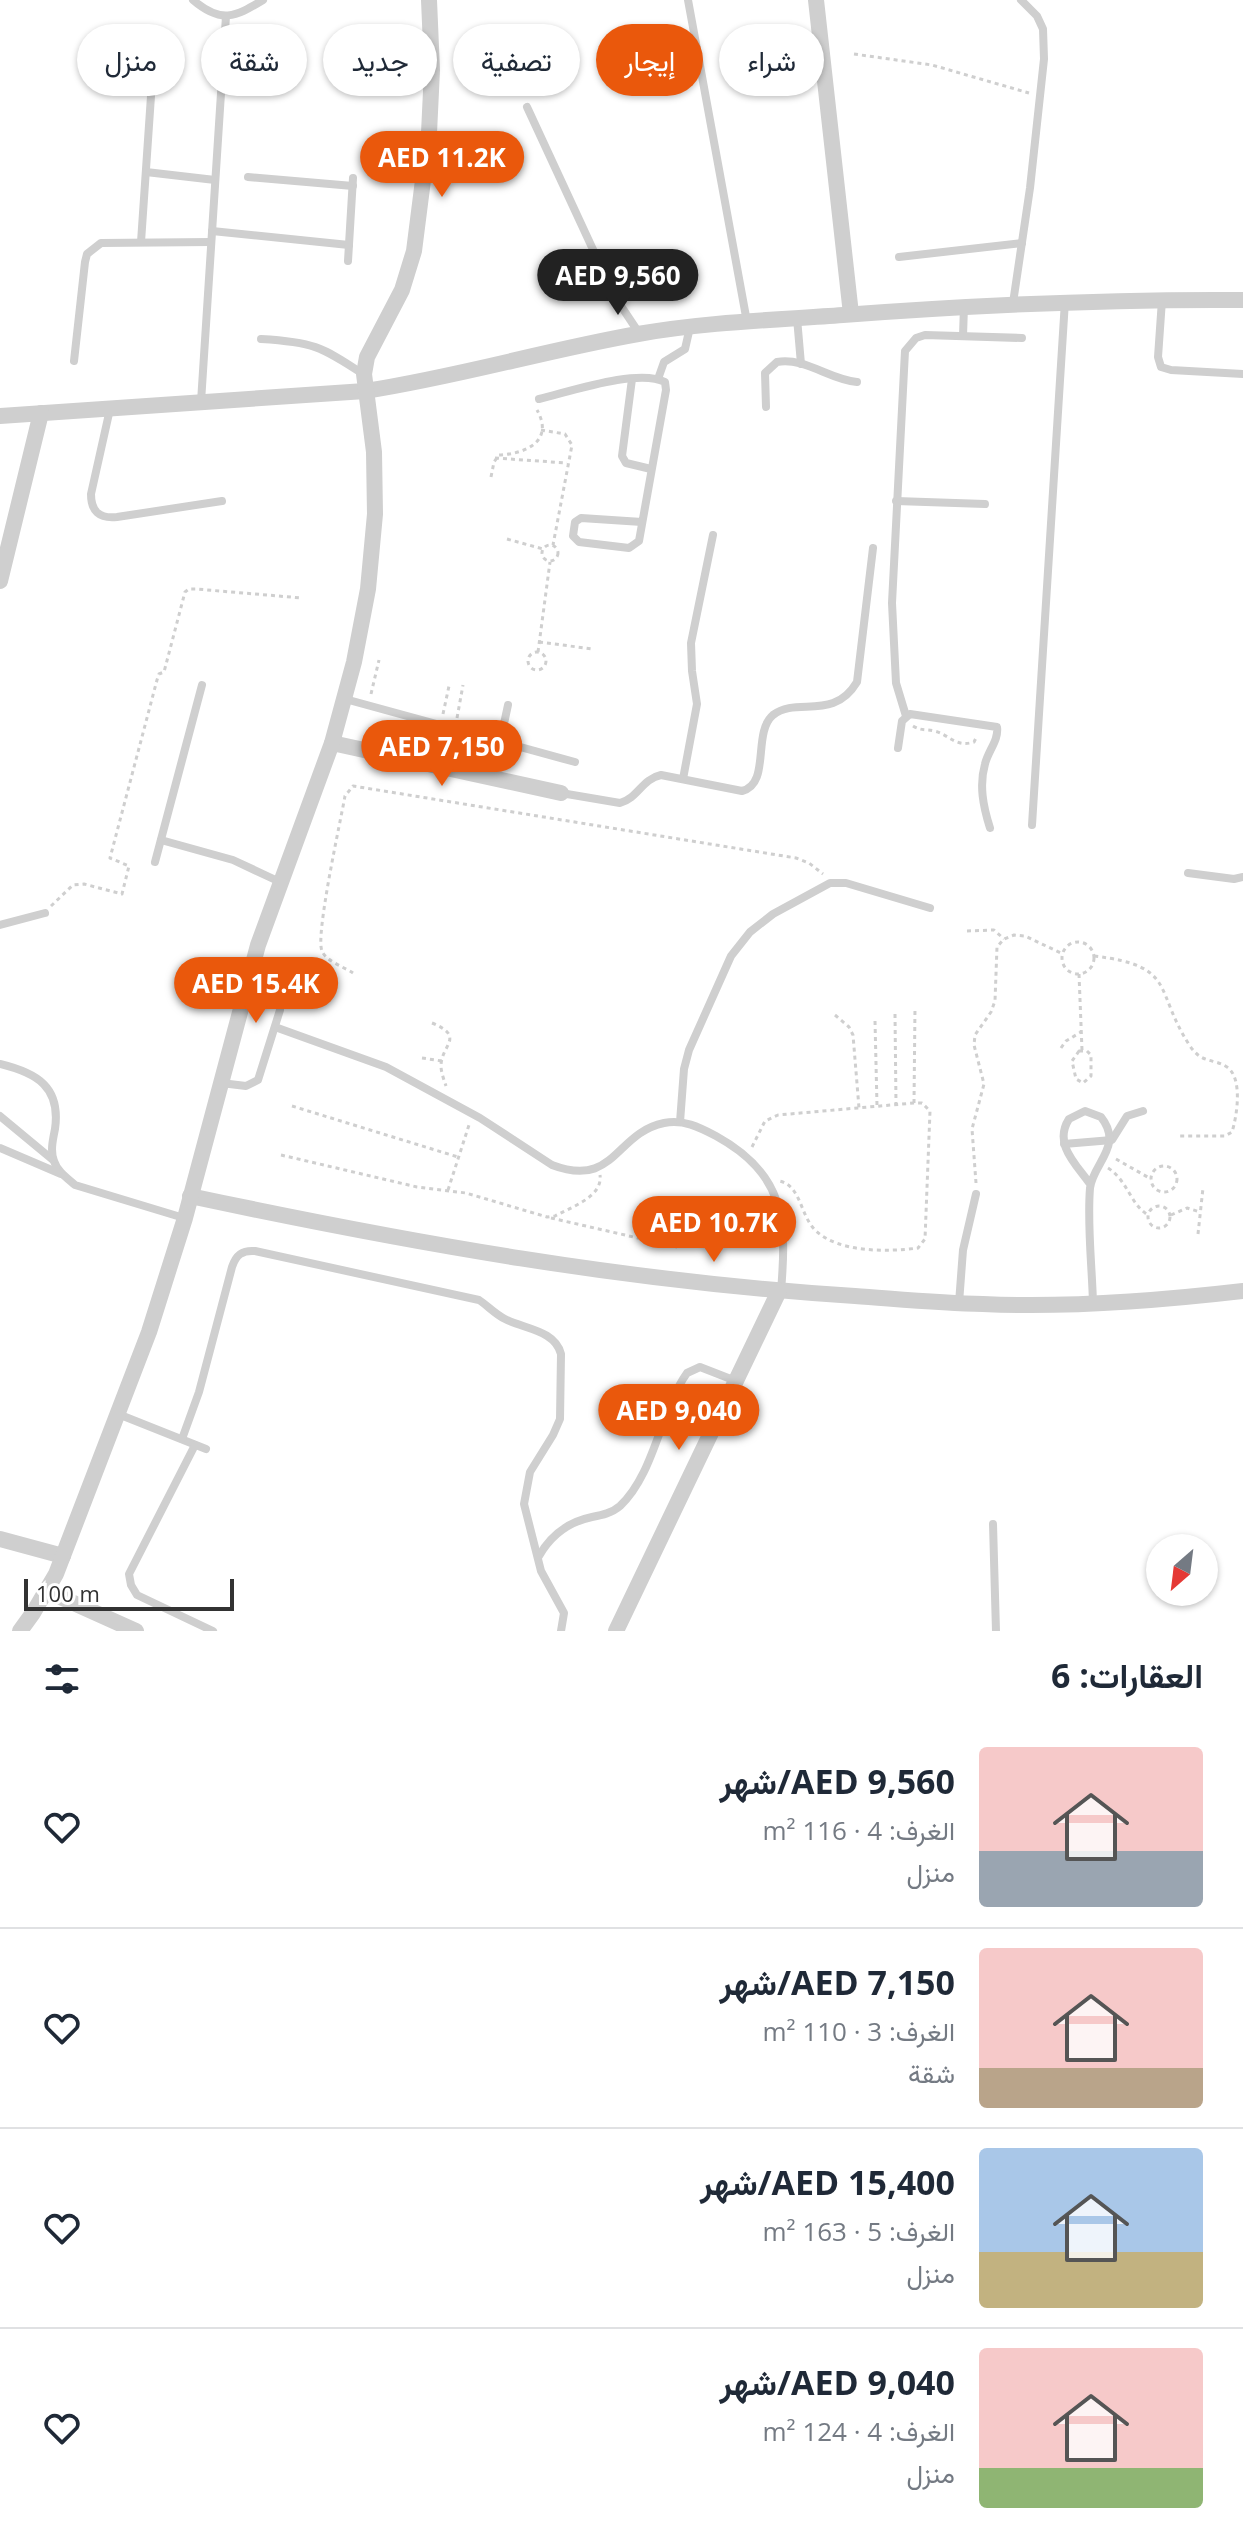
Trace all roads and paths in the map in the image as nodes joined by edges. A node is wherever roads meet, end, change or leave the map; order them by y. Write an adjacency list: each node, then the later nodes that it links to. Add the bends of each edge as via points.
1 (193, 0): 7 (lane)
2 (263, 0): 7 (lane)
3 (429, 0): 37 (street, via 429,133 414,251)
4 (688, 0): 29 (lane)
5 (816, 0): 27 (street)
6 (1021, 0): 10 (lane, via 1043,29)
7 (226, 16): 14 (lane)
8 (854, 54): 10 (path, via 932,65)
9 (151, 96): 12 (lane)
10 (1040, 96): 18 (lane)
11 (527, 107): 31 (lane, via 623,313)
12 (146, 172): 14 (lane); 16 (lane)
13 (248, 177): 19 (lane, via 353,182)
14 (215, 180): 15 (lane)
15 (212, 231): 17 (lane); 19 (lane)
16 (141, 242): 17 (lane); 35 (lane, via 101,243 87,254)
17 (211, 242): 44 (lane)
18 (1022, 243): 20 (lane); 25 (lane)
19 (349, 245): 21 (lane)
20 (899, 257)
21 (348, 261)
22 (1162, 299): 23 (street); 24 (street); 38 (lane, via 1161,367)
23 (1243, 300)
24 (1065, 301): 25 (street); 86 (lane)
25 (1013, 303): 26 (street)
26 (964, 306): 27 (street); 32 (lane)
27 (851, 314): 28 (street)
28 (797, 318): 29 (street); 36 (lane)
29 (747, 322): 30 (street)
30 (690, 327): 31 (street); 40 (lane, via 685,349 664,362)
31 (640, 333): 42 (street)
32 (963, 336): 33 (lane); 55 (lane, via 925,335 905,351)
33 (1022, 338)
34 (261, 339): 37 (lane, via 324,348)
35 (74, 361)
36 (801, 364): 41 (lane); 45 (lane, via 786,360 770,366 764,382)
37 (364, 374): 42 (street)
38 (1243, 374)
39 (632, 379): 40 (lane); 43 (lane); 52 (lane, via 622,456 626,463)
40 (658, 379): 52 (lane, via 667,386)
41 (857, 382)
42 (365, 391): 44 (street); 73 (street, via 374,452 375,514 368,589)
43 (539, 399): 49 (path, via 535,406)
44 (201, 402): 46 (street)
45 (766, 407)
46 (110, 408): 47 (street); 54 (lane, via 91,494 96,513 117,517)
47 (41, 413): 48 (street); 64 (street)
48 (0, 416)
49 (541, 430): 50 (path, via 529,449); 51 (path, via 569,436)
50 (495, 458): 51 (path); 53 (path)
51 (568, 463): 60 (path)
52 (651, 469): 57 (lane)
53 (491, 477)
54 (222, 501)
55 (896, 501): 56 (lane); 76 (lane, via 894,665)
56 (985, 504)
57 (642, 522): 57 (lane, via 633,547 579,542 573,536 581,518)
58 (713, 535): 84 (lane, via 691,643 697,704)
59 (507, 539): 62 (path)
60 (553, 545): 62 (path); 63 (path, via 559,556)
61 (873, 548): 84 (lane, via 859,671 851,692 832,704 771,717 765,725 757,779 748,790)
62 (543, 549): 63 (path, via 542,556)
63 (550, 562): 66 (path)
64 (0, 581)
65 (302, 598): 95 (path, via 185,592 110,858 129,866 122,894 73,885)
66 (539, 642): 67 (path); 68 (path)
67 (593, 649)
68 (538, 652): 68 (path, via 528,660 533,669 546,663)
69 (379, 660): 75 (path)
70 (202, 685): 88 (lane)
71 (463, 685): 79 (path)
72 (449, 686): 77 (path)
73 (344, 699): 75 (lane); 81 (street)
74 (508, 705): 80 (lane)
75 (368, 706): 77 (lane)
76 (906, 716): 78 (lane); 78 (path, via 917,728 965,744 974,742); 82 (lane)
77 (437, 724): 79 (lane)
78 (986, 724): 87 (lane, via 998,731 982,774)
79 (455, 729): 80 (lane)
80 (500, 742): 83 (lane)
81 (332, 743): 85 (street); 92 (street)
82 (898, 748)
83 (575, 762)
84 (683, 779): 85 (lane, via 650,777 630,800 620,803)
85 (561, 793)
86 (1032, 825)
87 (990, 828)
88 (161, 840): 89 (lane); 92 (lane, via 233,860)
89 (155, 862)
90 (1188, 873): 91 (lane)
91 (1243, 877)
92 (281, 882): 116 (street)
93 (830, 883): 94 (lane); 101 (path, via 796,858 353,786 345,796 321,947 326,957); 126 (lane, via 761,922 731,956 689,1050)
94 (930, 908)
95 (45, 913): 96 (lane)
96 (0, 925)
97 (967, 931): 98 (path, via 994,930)
98 (1004, 939): 99 (path, via 1025,936); 144 (path, via 995,958 995,1001 975,1035 984,1084 972,1129)
99 (1063, 954): 100 (path, via 1079,942); 102 (path, via 1066,968)
100 (1094, 956): 102 (path, via 1092,966); 127 (path, via 1136,963 1151,973 1163,986 1196,1053 1233,1073 1232,1132)
101 (353, 973)
102 (1079, 974): 110 (path)
103 (915, 1007): 118 (path)
104 (280, 1010): 109 (lane)
105 (895, 1014): 119 (path)
106 (835, 1015): 122 (path, via 853,1035)
107 (875, 1021): 121 (path)
108 (432, 1023): 114 (path, via 449,1035)
109 (275, 1027): 116 (lane, via 258,1080 246,1086); 117 (lane, via 386,1067)
110 (1081, 1032): 111 (path); 112 (path)
111 (1061, 1048)
112 (1082, 1050): 112 (path, via 1091,1055 1092,1069 1083,1083 1076,1079 1072,1061)
113 (422, 1058): 114 (path)
114 (442, 1061): 117 (path)
115 (0, 1064): 135 (lane, via 40,1079 51,1092 56,1109)
116 (220, 1083): 145 (street)
117 (451, 1101): 124 (lane)
118 (914, 1103): 119 (path); 140 (path, via 926,1106 931,1117 925,1239 918,1248 839,1246 813,1228 793,1187)
119 (896, 1104): 121 (path)
120 (292, 1106): 133 (path)
121 (877, 1106): 122 (path)
122 (859, 1108): 134 (path, via 770,1117)
123 (1143, 1111): 128 (lane, via 1127,1116)
124 (472, 1113): 133 (path); 137 (lane, via 552,1165 569,1171)
125 (0, 1116): 135 (lane)
126 (680, 1122): 134 (lane, via 717,1136); 137 (lane, via 649,1127)
127 (1180, 1136)
128 (1109, 1141): 129 (lane); 129 (lane, via 1107,1124 1085,1111 1069,1119); 131 (lane)
129 (1064, 1144): 141 (lane)
130 (0, 1148): 138 (lane)
131 (1106, 1154): 136 (lane); 139 (path)
132 (281, 1155): 143 (path)
133 (458, 1157): 143 (path)
134 (747, 1158): 140 (lane)
135 (53, 1160): 138 (lane)
136 (1101, 1164): 141 (lane); 147 (path, via 1120,1177)
137 (597, 1167): 149 (path, via 601,1183 596,1193)
138 (62, 1174): 150 (lane, via 90,1191)
139 (1151, 1179): 139 (path, via 1163,1193 1177,1180 1165,1166)
140 (768, 1182): 153 (lane, via 783,1218)
141 (1090, 1184): 156 (lane)
142 (1203, 1188): 146 (path)
143 (448, 1190): 149 (path)
144 (976, 1194): 155 (lane, via 963,1250)
145 (190, 1196): 150 (street); 153 (street, via 486,1255)
146 (1200, 1212): 148 (path, via 1187,1208); 151 (path)
147 (1148, 1215): 148 (path, via 1160,1206); 148 (path, via 1159,1229 1168,1225)
148 (1171, 1215)
149 (547, 1217): 152 (path)
150 (185, 1218): 158 (street)
151 (1198, 1234)
152 (677, 1247)
153 (780, 1291): 155 (street); 157 (street)
154 (1243, 1291): 156 (street)
155 (959, 1303): 156 (street)
156 (1093, 1303)
157 (736, 1381): 164 (lane, via 693,1368 620,1506 571,1524); 173 (street)
158 (118, 1414): 159 (lane); 166 (street)
159 (182, 1439): 160 (lane); 163 (lane, via 234,1261 242,1252 470,1296 560,1347 560,1419 530,1472 525,1493)
160 (195, 1445): 161 (lane); 171 (lane, via 129,1574 137,1595)
161 (206, 1449)
162 (993, 1524): 174 (lane)
163 (534, 1535): 164 (lane); 167 (lane)
164 (550, 1538): 167 (lane)
165 (0, 1539): 166 (street)
166 (63, 1556): 168 (street)
167 (539, 1557): 172 (lane, via 545,1582 564,1613)
168 (47, 1591): 169 (street); 170 (street)
169 (20, 1631)
170 (136, 1631)
171 (213, 1631)
172 (561, 1631)
173 (616, 1631)
174 (996, 1631)

